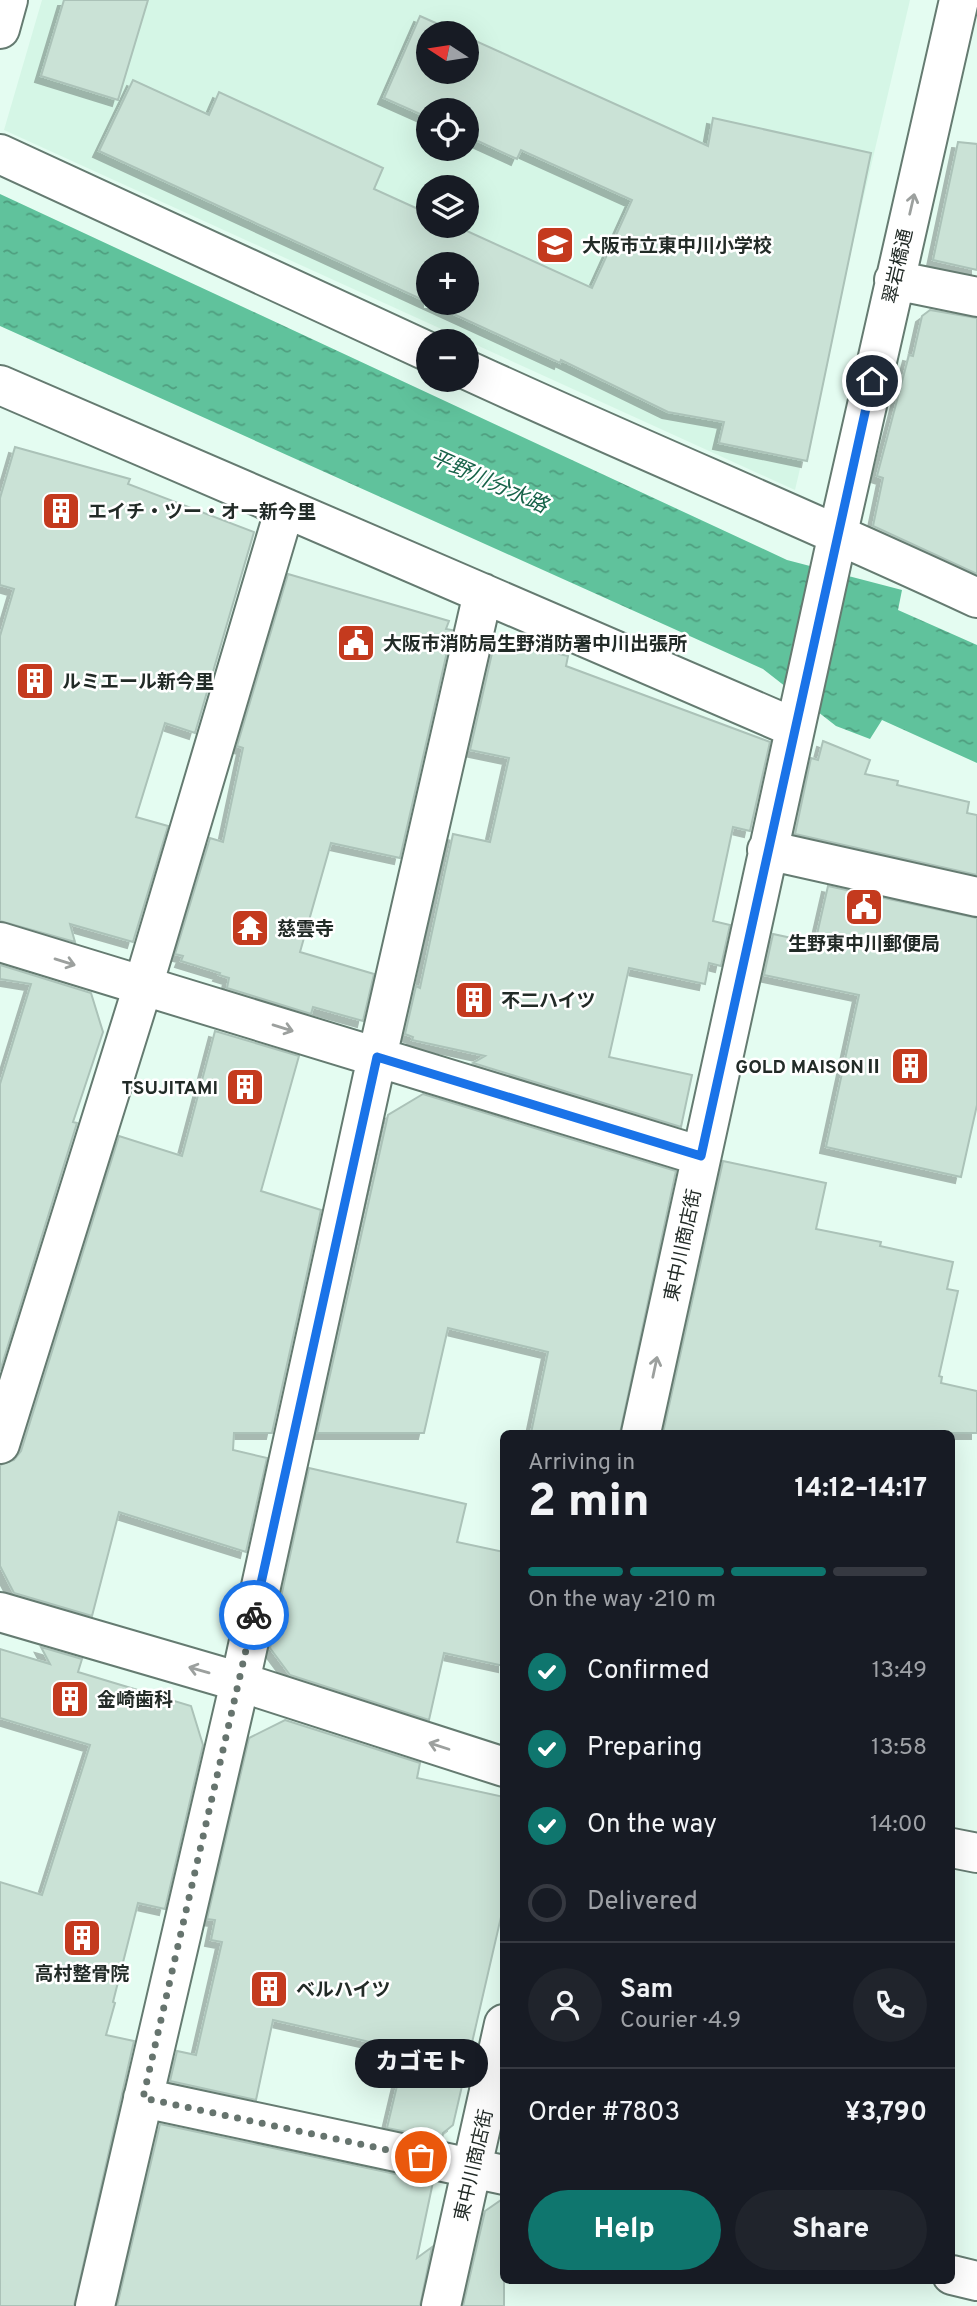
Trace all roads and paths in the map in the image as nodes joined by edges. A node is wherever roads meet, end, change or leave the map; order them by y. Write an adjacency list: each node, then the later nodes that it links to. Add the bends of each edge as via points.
1 (8, 0): 3 (street)
2 (964, 11): 5 (street, 翠岩橋通, one-way to 2)
3 (0, 29)
4 (0, 154): 7 (street)
5 (894, 280): 6 (street); 11 (street, 翠岩橋通)
6 (977, 297)
7 (416, 346)
8 (479, 376): 11 (street)
9 (3, 398): 10 (street)
10 (285, 508): 12 (street); 18 (street)
11 (838, 533): 13 (street); 14 (street, 翠岩橋通)
12 (483, 593): 14 (street); 19 (street)
13 (977, 598)
14 (795, 728): 15 (street, 東中川商店街)
15 (767, 850): 16 (street); 20 (street, 東中川商店街)
16 (977, 897)
17 (0, 942): 18 (street, one-way to 18)
18 (143, 986): 19 (street, one-way to 19); 22 (street)
19 (377, 1057): 20 (street); 24 (street)
20 (701, 1156): 21 (street, 東中川商店街, one-way to 20)
21 (642, 1430)
22 (0, 1444)
23 (0, 1612): 24 (street, one-way to 23)
24 (240, 1682): 25 (street, one-way to 24); 29 (street)
25 (500, 1766)
26 (955, 1848): 27 (street)
27 (977, 1853)
28 (500, 2061): 30 (street, 東中川商店街)
29 (143, 2098): 30 (street); 33 (street)
30 (488, 2171): 34 (street, 東中川商店街)
31 (955, 2276): 32 (street)
32 (977, 2281)
33 (95, 2306)
34 (441, 2306)

